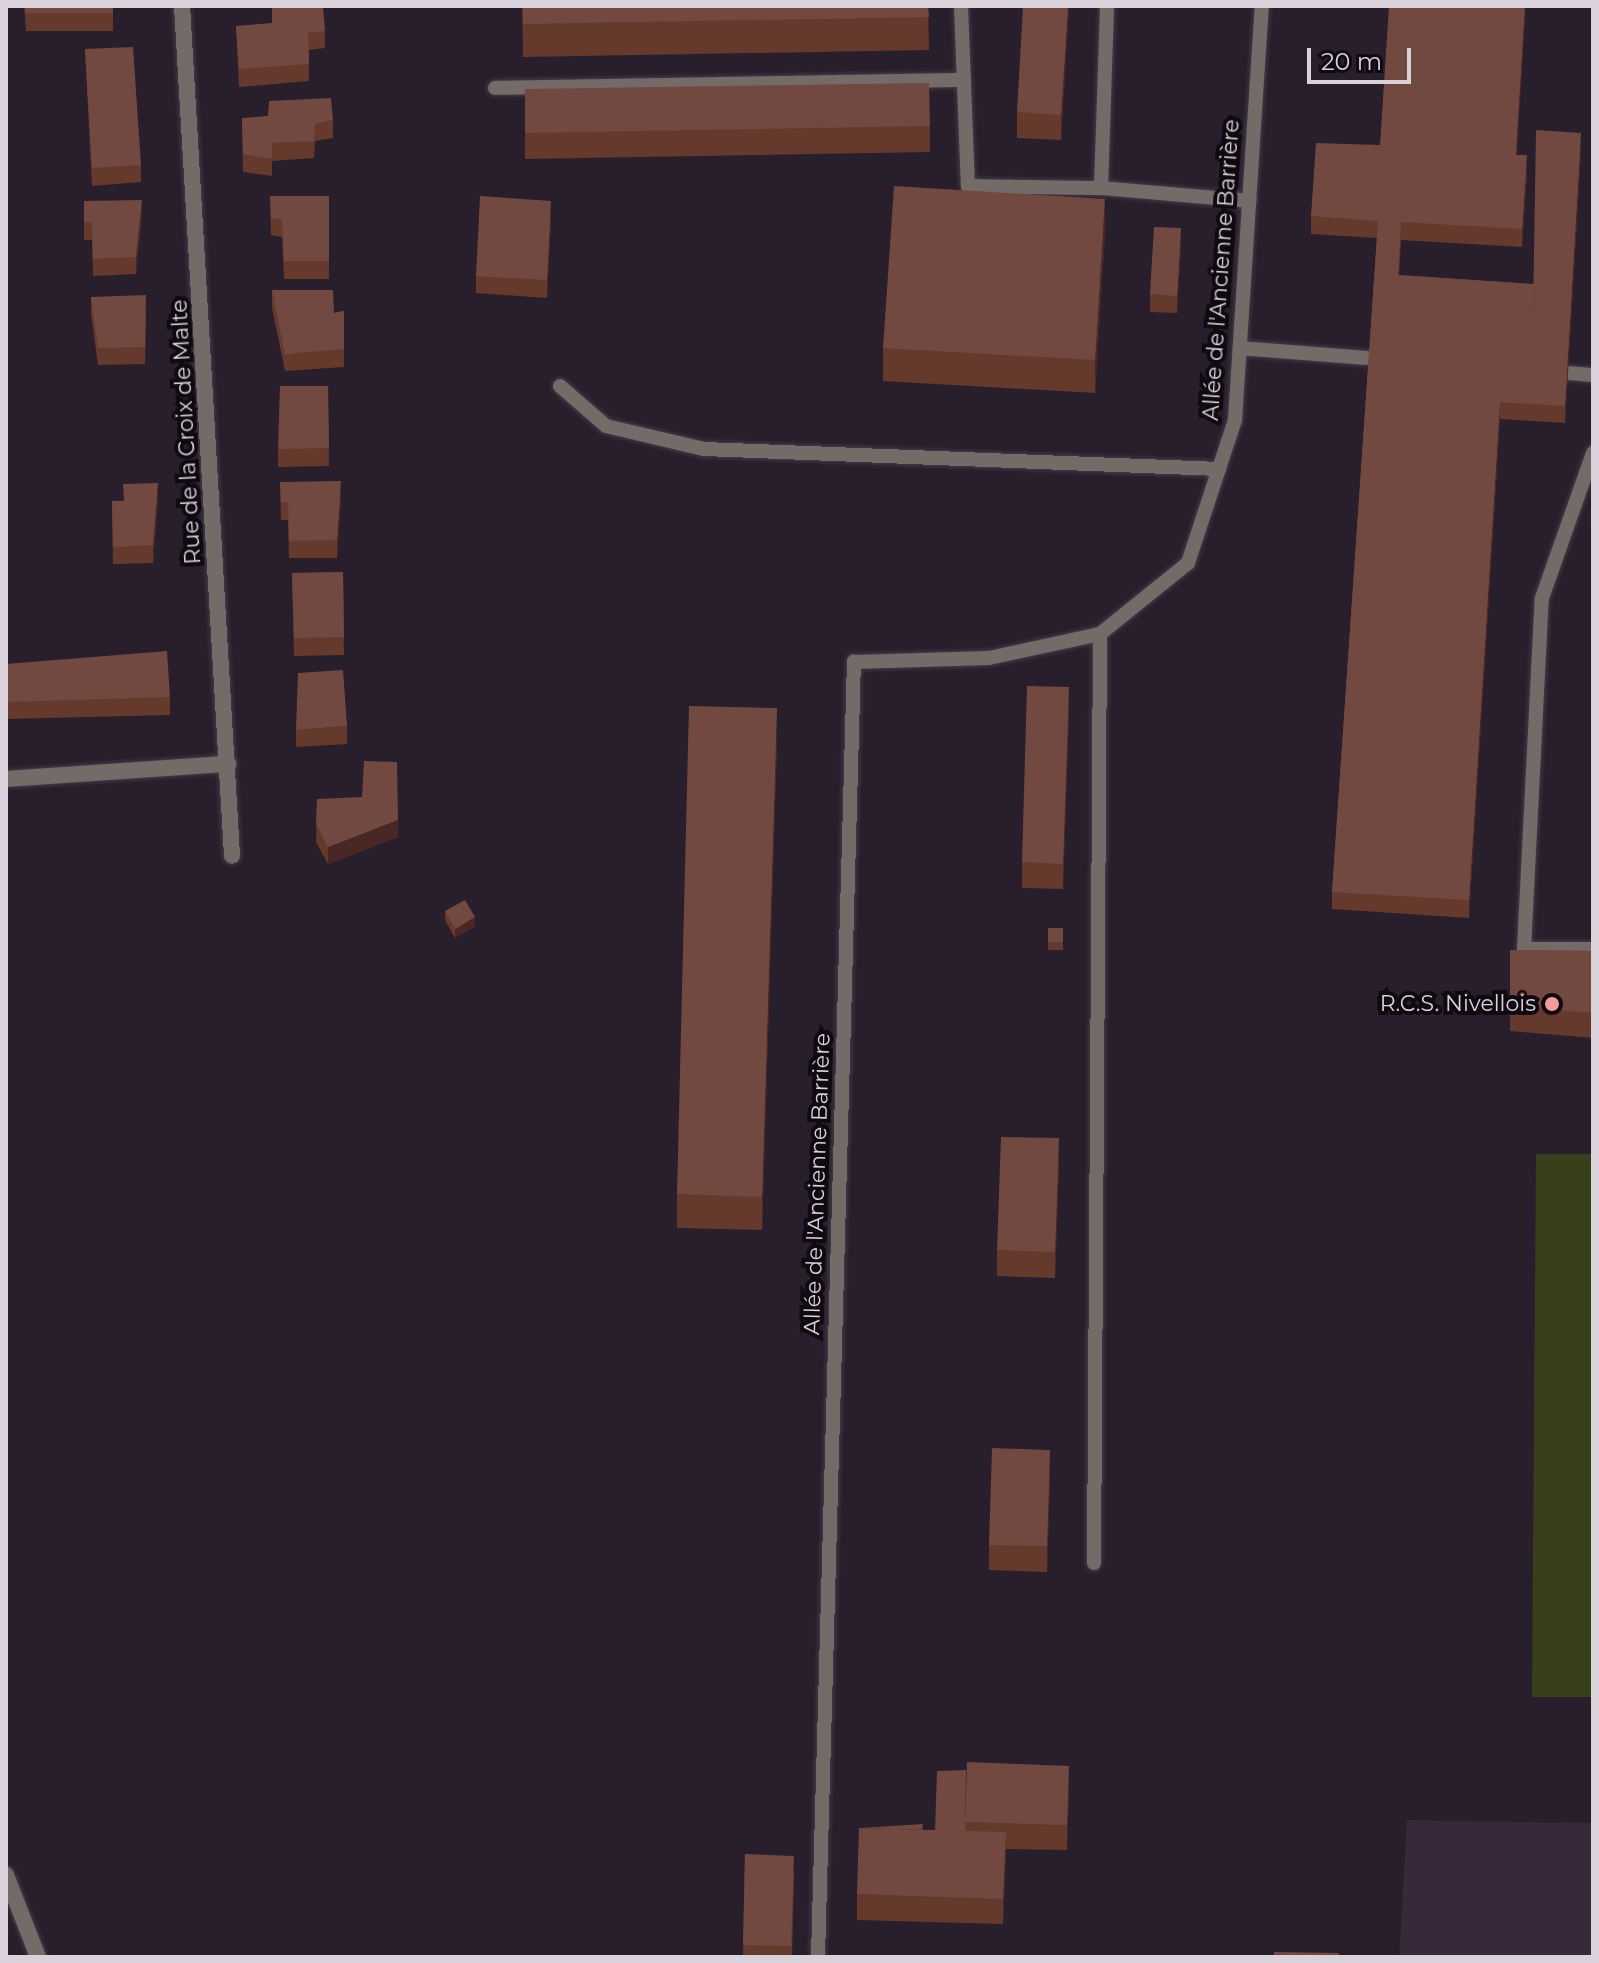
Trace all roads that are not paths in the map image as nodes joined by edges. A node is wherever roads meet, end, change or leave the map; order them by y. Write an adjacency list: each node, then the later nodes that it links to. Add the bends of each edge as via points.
1 (182, 6): 17 (street, Rue de la Croix de Malte)
2 (961, 6): 5 (lane)
3 (1107, 6): 7 (lane)
4 (1262, 6): 8 (lane, Allée de l'Ancienne Barrière)
5 (964, 80): 6 (lane); 7 (lane, via 968,186)
6 (495, 88)
7 (1101, 188): 8 (lane)
8 (1249, 201): 9 (lane, Allée de l'Ancienne Barrière)
9 (1240, 348): 10 (lane); 15 (lane, Allée de l'Ancienne Barrière, via 1235,420)
10 (1367, 358)
11 (1568, 373): 12 (lane)
12 (1593, 375)
13 (560, 386): 15 (lane, via 606,426 704,449)
14 (1593, 453): 20 (lane, via 1542,598 1524,949)
15 (1219, 469): 16 (lane, Allée de l'Ancienne Barrière, via 1188,563)
16 (1100, 634): 21 (lane); 24 (lane, Allée de l'Ancienne Barrière, via 989,658 854,662)
17 (228, 764): 18 (street); 19 (street, Rue de la Croix de Malte)
18 (6, 779)
19 (232, 856)
20 (1590, 949)
21 (1094, 1563)
22 (6, 1875): 23 (street)
23 (38, 1957)
24 (818, 1957)

